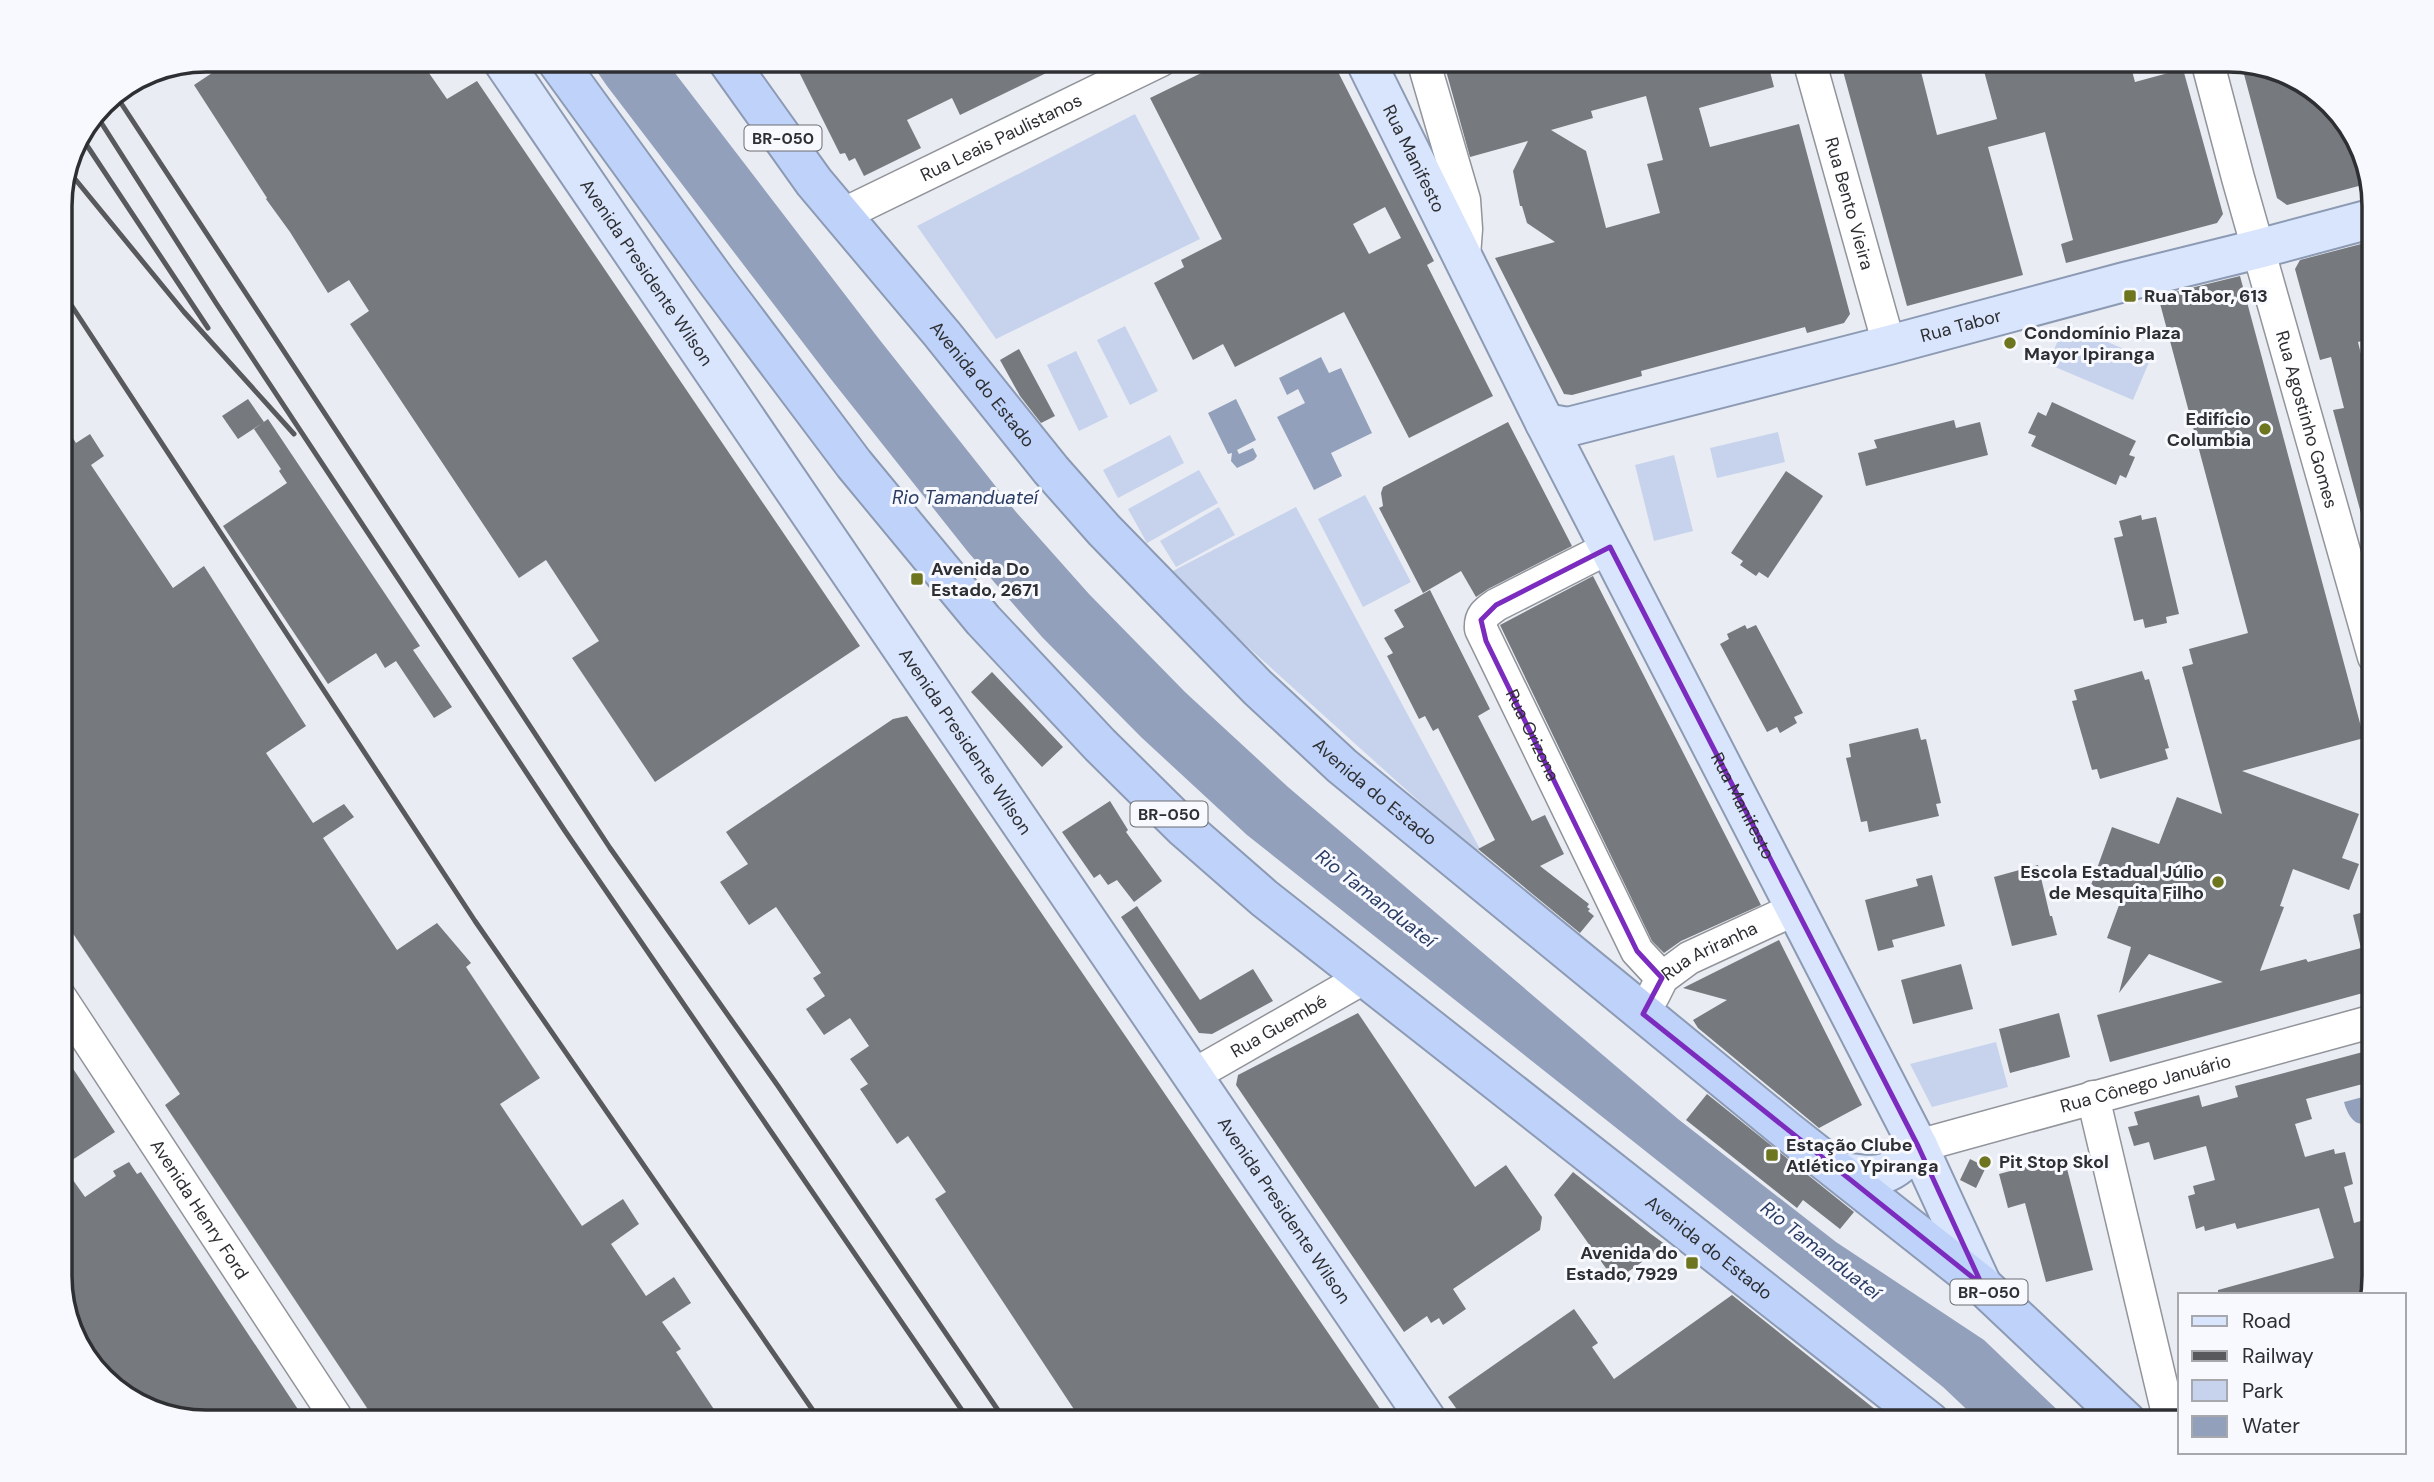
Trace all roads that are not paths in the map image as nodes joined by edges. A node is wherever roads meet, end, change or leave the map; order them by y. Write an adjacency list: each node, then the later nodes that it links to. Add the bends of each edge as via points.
1 (510, 72): 23 (main road, Avenida Presidente Wilson)
2 (565, 72): 18 (highway, Avenida do Estado / BR-050, via 854,464 983,620 1184,828)
3 (736, 72): 9 (highway, Avenida do Estado / BR-050)
4 (1136, 72): 9 (street, Rua Leais Paulistanos)
5 (1371, 72): 12 (main road, Rua Manifesto)
6 (1427, 72): 12 (street, Rua Manifesto, via 1464,200)
7 (1812, 72): 13 (street, Rua Bento Vieira)
8 (2210, 72): 11 (street, Rua Agostinho Gomes)
9 (842, 215): 21 (highway, Avenida do Estado / BR-050, via 1051,470 1258,688 1342,766)
10 (2362, 221): 11 (main road, Rua Tabor)
11 (2258, 250): 13 (main road, Rua Tabor); 16 (street, Rua Agostinho Gomes)
12 (1464, 256): 14 (main road, Rua Manifesto)
13 (1889, 345): 14 (main road, Rua Tabor)
14 (1560, 424): 15 (main road, Rua Manifesto, via 1568,444 1568,466)
15 (1610, 547): 17 (main road, Rua Manifesto); 19 (street, Rua Orizona, via 1496,606 1480,620 1481,629 1637,951)
16 (2362, 589)
17 (1795, 909): 19 (street, Rua Ariranha, via 1689,958); 25 (main road, Rua Manifesto)
18 (1365, 977): 23 (street, Rua Guembé); 30 (highway, Avenida do Estado / BR-050)
19 (1662, 978): 21 (street, Rua Ariranha)
20 (72, 1014): 28 (street, Avenida Henry Ford)
21 (1643, 1014): 26 (highway, Avenida do Estado / BR-050)
22 (2362, 1024): 24 (street, Rua Cônego Januário)
23 (1192, 1076): 29 (main road, Avenida Presidente Wilson)
24 (2092, 1097): 25 (street, Rua Cônego Januário); 32 (street)
25 (1918, 1146): 26 (main road, via 1903,1163 1878,1177); 27 (main road, Rua Manifesto)
26 (1841, 1172): 27 (highway, Avenida do Estado / BR-050)
27 (1982, 1285): 31 (highway, Avenida do Estado / BR-050)
28 (331, 1410)
29 (1419, 1410)
30 (1914, 1410)
31 (2113, 1410)
32 (2168, 1410)

